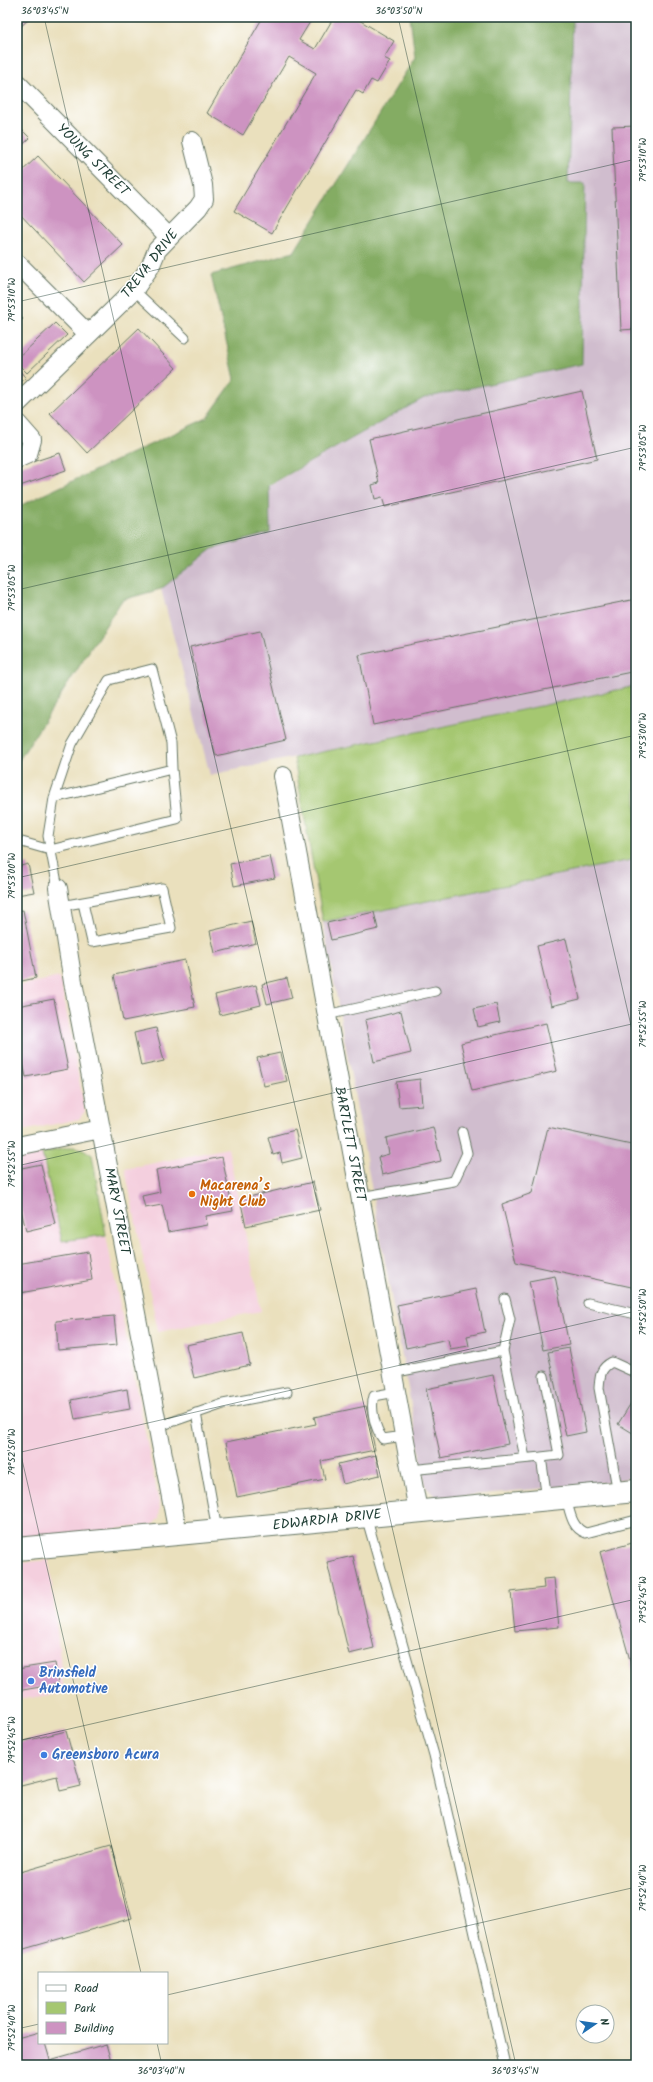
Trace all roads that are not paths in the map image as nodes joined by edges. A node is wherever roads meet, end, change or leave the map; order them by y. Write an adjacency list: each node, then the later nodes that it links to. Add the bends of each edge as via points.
1 (17, 83): 3 (street, YOUNG STREET)
2 (192, 141): 3 (street, TREVA DRIVE, via 204,185 204,199)
3 (169, 236): 5 (street, TREVA DRIVE, via 157,250 150,267)
4 (17, 262): 6 (street)
5 (134, 290): 6 (street, TREVA DRIVE); 7 (lane)
6 (88, 334): 8 (street, TREVA DRIVE)
7 (185, 338)
8 (17, 404)
9 (17, 423): 10 (street, via 32,440 28,454)
10 (17, 459)
11 (172, 769): 13 (lane); 13 (lane, via 171,743 152,669 109,680 72,744); 15 (lane, via 177,819)
12 (283, 776): 20 (street, BARTLETT STREET)
13 (54, 798): 15 (lane, via 48,836)
14 (17, 844): 15 (lane, via 22,842)
15 (50, 850): 16 (lane)
16 (58, 888): 18 (street, MARY STREET)
17 (83, 902): 17 (lane, via 92,942 171,928 162,888); 18 (lane)
18 (61, 906): 21 (street, MARY STREET)
19 (435, 991): 20 (lane)
20 (326, 1015): 24 (street, BARTLETT STREET)
21 (101, 1129): 23 (street); 35 (street, MARY STREET)
22 (462, 1132): 24 (lane, via 467,1153 454,1181)
23 (17, 1146)
24 (360, 1197): 30 (street, BARTLETT STREET)
25 (506, 1298): 28 (lane, via 510,1319)
26 (588, 1303): 27 (lane)
27 (636, 1314)
28 (503, 1351): 30 (lane); 38 (lane)
29 (634, 1372): 40 (lane, via 612,1362 605,1366 600,1374 599,1388)
30 (392, 1373): 33 (street, BARTLETT STREET)
31 (544, 1376): 37 (lane, via 559,1455)
32 (287, 1392): 34 (lane, via 223,1404)
33 (396, 1392): 36 (street, BARTLETT STREET); 36 (lane, via 374,1396 375,1419 382,1440)
34 (196, 1413): 35 (lane); 45 (lane)
35 (157, 1427): 46 (street, MARY STREET)
36 (404, 1436): 39 (street, BARTLETT STREET)
37 (541, 1457): 38 (lane); 41 (lane)
38 (525, 1458): 39 (lane)
39 (410, 1470): 42 (street, BARTLETT STREET)
40 (627, 1492): 41 (main road, EDWARDIA DRIVE)
41 (556, 1499): 42 (main road, EDWARDIA DRIVE); 44 (lane, via 578,1531 586,1533)
42 (418, 1511): 43 (main road, EDWARDIA DRIVE)
43 (366, 1516): 45 (main road, EDWARDIA DRIVE); 48 (lane, via 434,1755)
44 (636, 1520)
45 (217, 1530): 46 (main road, EDWARDIA DRIVE)
46 (178, 1534): 47 (main road, EDWARDIA DRIVE)
47 (17, 1549)
48 (506, 2065)

